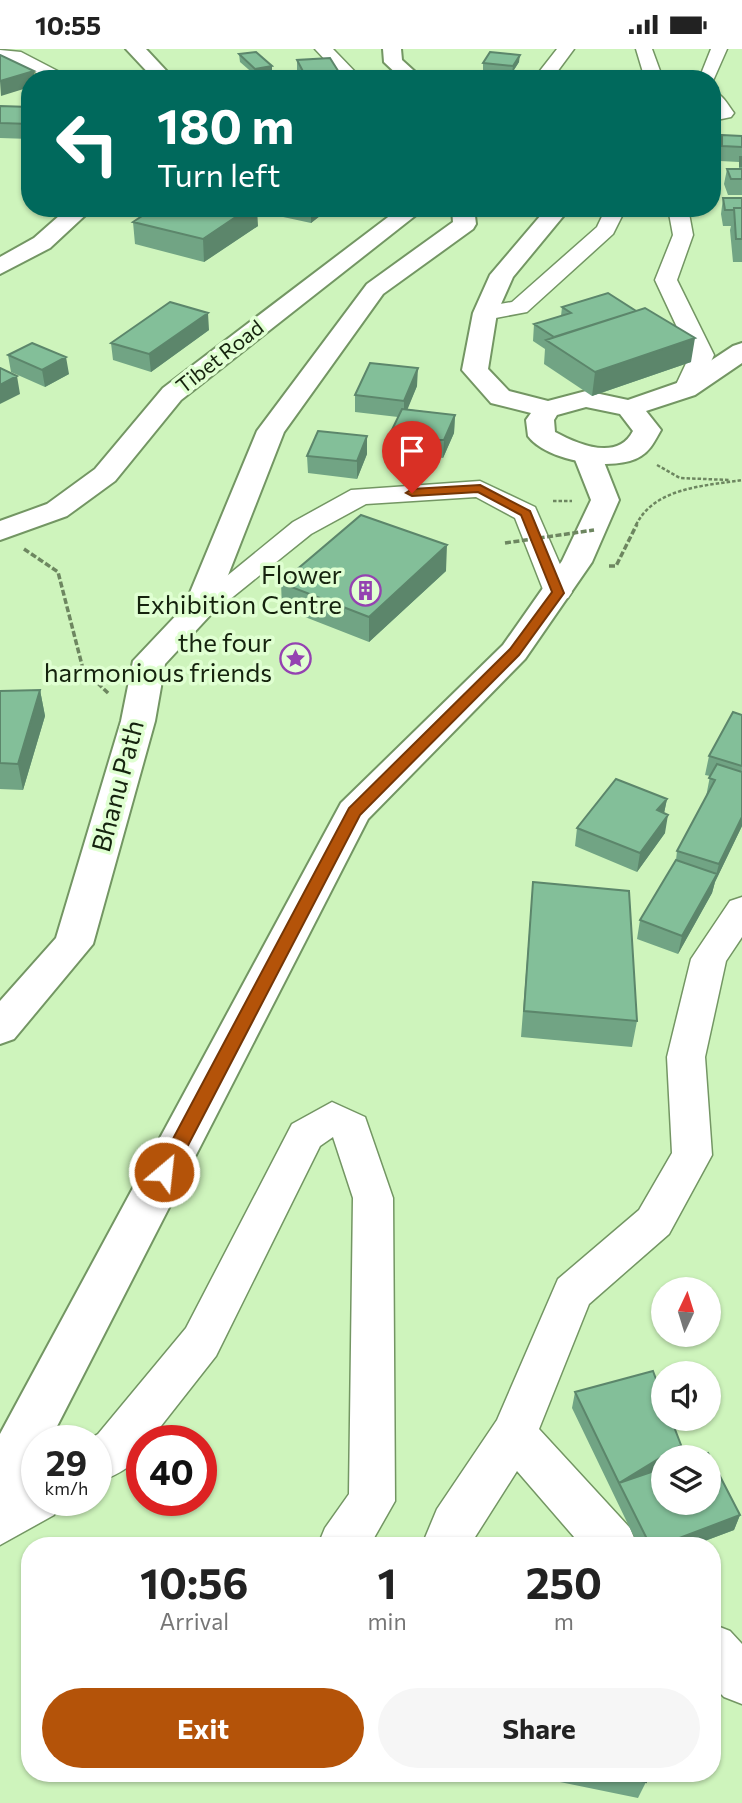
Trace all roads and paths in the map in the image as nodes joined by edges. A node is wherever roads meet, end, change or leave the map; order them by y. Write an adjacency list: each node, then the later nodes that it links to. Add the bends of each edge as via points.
1 (135, 49): 10 (street)
2 (323, 49): 11 (street)
3 (566, 49): 13 (street)
4 (576, 49): 14 (street)
5 (643, 49): 15 (street)
6 (719, 49): 16 (street)
7 (393, 50): 12 (street, via 393,62)
8 (0, 55): 9 (street, via 15,55)
9 (46, 70)
10 (156, 70)
11 (344, 70)
12 (403, 70)
13 (550, 70)
14 (574, 70)
15 (651, 70)
16 (711, 70)
17 (72, 217): 23 (street, via 42,243)
18 (402, 217): 33 (street, Tibet Road, via 172,394 106,475 57,510)
19 (464, 217): 36 (street, Bhanu Path, via 465,224 375,289 271,431)
20 (551, 217): 24 (street, via 502,275)
21 (612, 217): 24 (street, via 606,230 519,307)
22 (680, 217): 26 (street, via 683,235 666,280 702,355)
23 (0, 267)
24 (485, 313): 28 (street, via 475,370 500,397)
25 (742, 351): 26 (street)
26 (687, 389): 27 (street)
27 (629, 408): 28 (street, via 586,400); 29 (street, via 647,430 644,441)
28 (548, 409): 30 (street, via 540,420 542,436)
29 (632, 451): 30 (street); 31 (path, via 680,478)
30 (588, 457): 35 (street)
31 (740, 480): 35 (path, via 678,490 642,513 616,566)
32 (526, 513): 35 (street); 35 (path, via 534,502); 36 (street, via 480,489 360,496 302,527)
33 (3, 530): 37 (path, via 58,572 83,669)
34 (505, 543): 35 (path, bridge)
35 (584, 546): 42 (street, via 514,652 354,812)
36 (198, 611): 37 (street, Bhanu Path, via 149,661)
37 (138, 721): 39 (street, Bhanu Path, via 74,944)
38 (742, 910): 40 (street, via 709,959 686,1057 692,1155 654,1222 573,1292)
39 (0, 1028)
40 (514, 1435): 46 (street); 47 (street)
41 (112, 1451): 45 (street, via 201,1342 306,1135 332,1118 351,1128 373,1198 372,1501)
42 (0, 1485)
43 (21, 1509): 44 (street)
44 (0, 1522)
45 (347, 1537)
46 (449, 1537)
47 (606, 1537)
48 (721, 1658): 49 (street)
49 (742, 1679)

